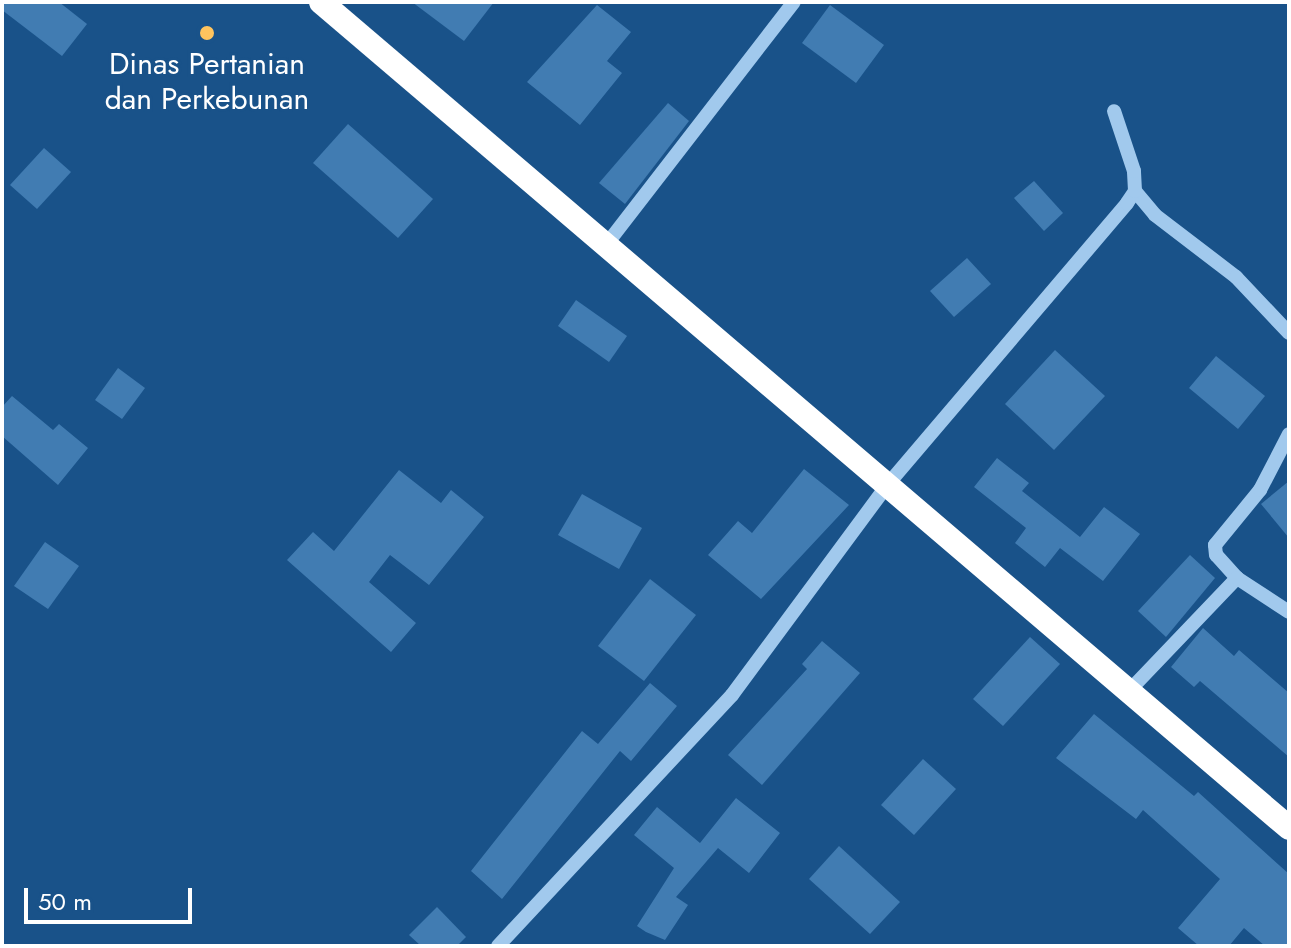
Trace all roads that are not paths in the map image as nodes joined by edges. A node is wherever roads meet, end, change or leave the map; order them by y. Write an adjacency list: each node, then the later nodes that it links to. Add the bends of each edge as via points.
1 (321, 2): 5 (highway)
2 (794, 2): 5 (street)
3 (1114, 111): 4 (street, via 1134,171)
4 (1135, 191): 6 (street, via 1148,209 1236,277); 8 (street, via 1038,314)
5 (606, 245): 8 (highway)
6 (1289, 333)
7 (1289, 434): 9 (street, via 1260,490 1215,545 1216,555)
8 (889, 483): 11 (highway); 13 (street, via 732,695)
9 (1237, 578): 10 (street); 11 (street)
10 (1289, 612)
11 (1128, 692): 12 (highway)
12 (1289, 828)
13 (498, 946)

